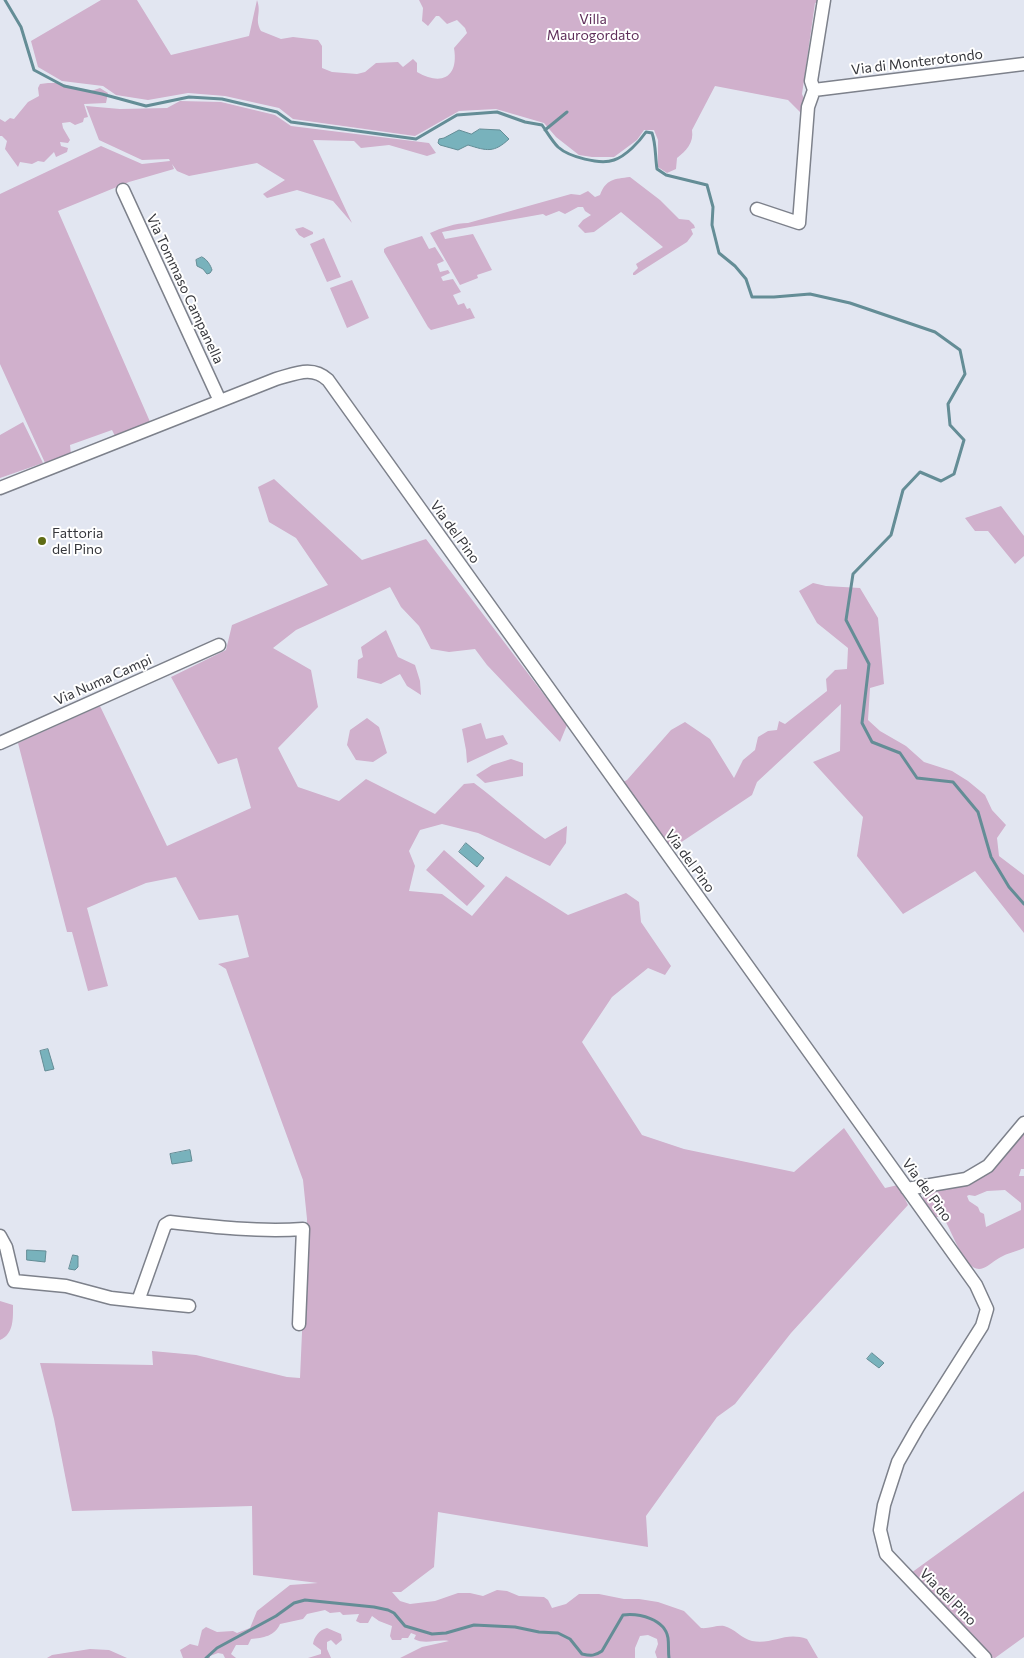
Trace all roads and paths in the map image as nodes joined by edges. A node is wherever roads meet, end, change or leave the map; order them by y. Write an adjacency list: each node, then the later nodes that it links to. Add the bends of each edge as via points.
1 (824, 0): 3 (street, via 811,81)
2 (1024, 64): 3 (street, Via di Monterotondo)
3 (814, 90): 5 (street, via 808,108 799,223)
4 (123, 190): 6 (street, Via Tommaso Campanella)
5 (757, 209)
6 (220, 401): 7 (street, Via del Pino); 11 (street, Via del Pino, via 301,373 313,371 328,380)
7 (0, 488)
8 (219, 645): 9 (street, Via Numa Campi)
9 (2, 738)
10 (1024, 1123): 11 (street, via 988,1166 966,1179)
11 (907, 1188): 16 (street, Via del Pino, via 976,1285 987,1309 982,1326 898,1462 884,1505 880,1530 886,1554)
12 (0, 1236): 13 (street, via 14,1281 66,1286 111,1298)
13 (138, 1301): 14 (street); 15 (street, via 165,1225 170,1222 229,1228 302,1229)
14 (189, 1306)
15 (299, 1324)
16 (985, 1658)

